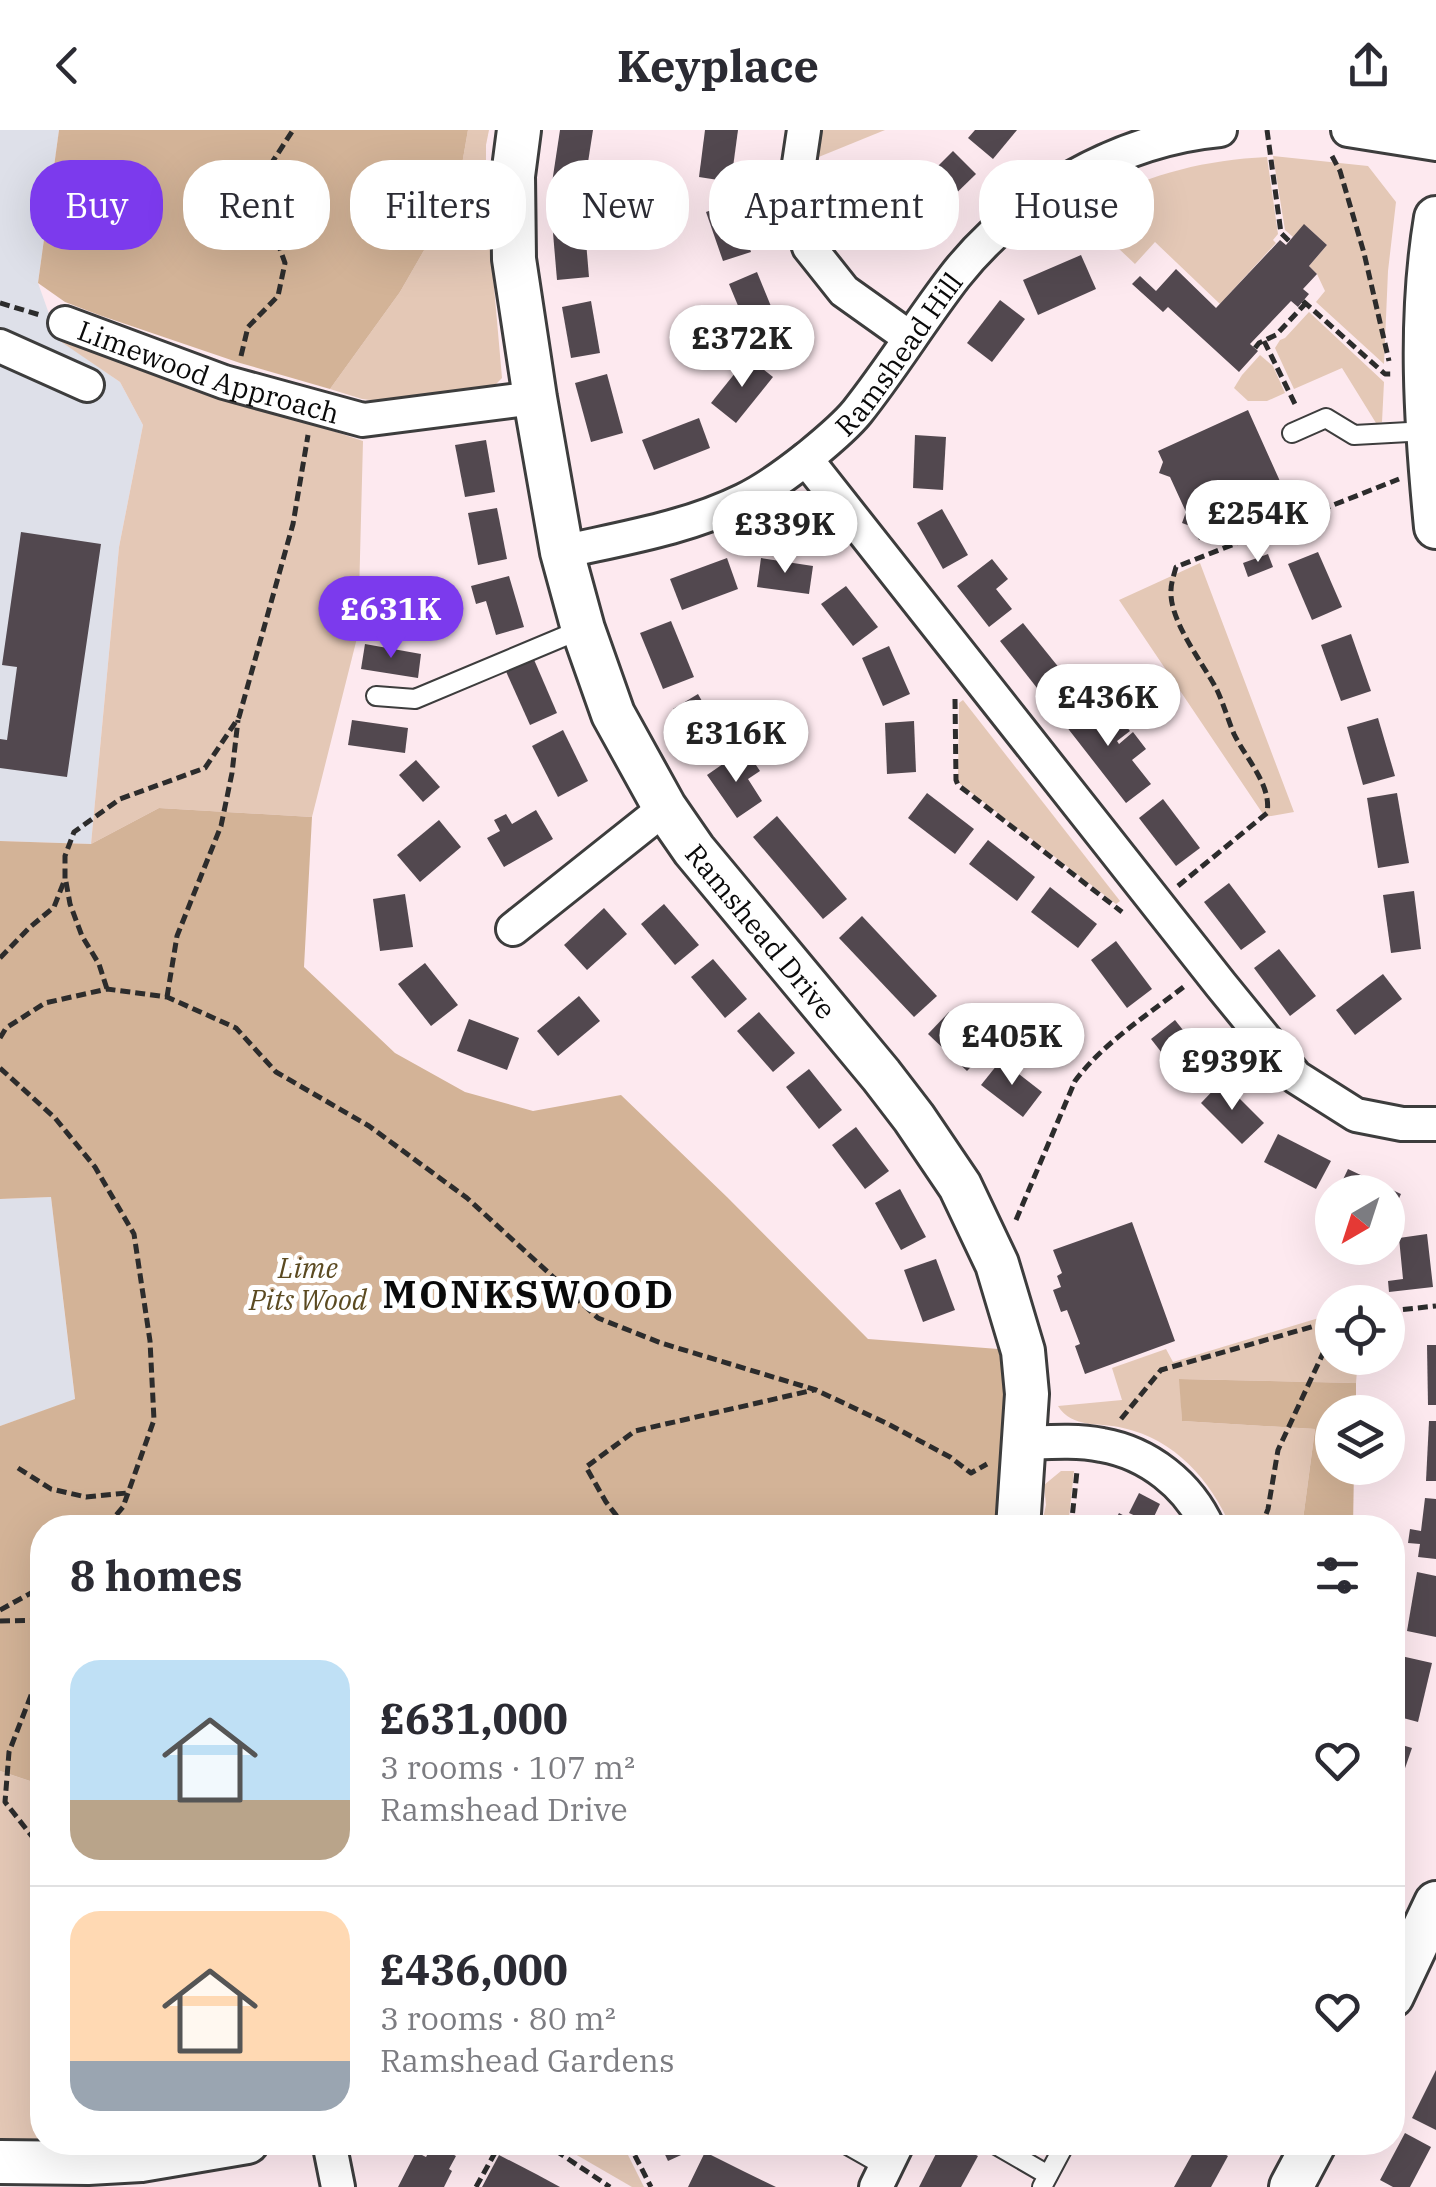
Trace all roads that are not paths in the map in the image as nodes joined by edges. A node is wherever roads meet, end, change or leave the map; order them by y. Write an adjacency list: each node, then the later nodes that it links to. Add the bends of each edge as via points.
1 (519, 130): 12 (street, Ramshead Drive, via 514,259)
2 (804, 130): 9 (street, via 797,210 809,247 844,292)
3 (1220, 130): 4 (street, Ramshead Hill)
4 (1183, 133): 9 (street, Ramshead Hill, via 1072,176 1003,223)
5 (1337, 137): 6 (street)
6 (1436, 144)
7 (1436, 218): 14 (street, via 1426,330)
8 (65, 323): 12 (street, Limewood Approach, via 233,385 363,420)
9 (910, 338): 15 (street, Ramshead Hill, via 855,414)
10 (0, 346): 11 (street, Limewood Approach)
11 (87, 385)
12 (535, 398): 17 (street, Ramshead Drive)
13 (1299, 430): 14 (lane, via 1326,418 1354,435)
14 (1429, 449): 16 (street)
15 (806, 458): 17 (street, Ramshead Hill, via 746,500 676,527); 22 (street, via 1296,1077 1356,1115)
16 (1436, 526)
17 (562, 552): 18 (street, Ramshead Drive)
18 (583, 629): 19 (lane, via 414,698); 20 (street, Ramshead Drive, via 613,714)
19 (376, 696)
20 (665, 808): 21 (street); 23 (street, Ramshead Drive, via 914,1118 960,1186 997,1264 1023,1351)
21 (513, 929)
22 (1436, 1124)
23 (1024, 1443): 24 (street, Ramshead Drive); 25 (street, via 1090,1443 1130,1452 1166,1472)
24 (1019, 1515)
25 (1202, 1515)
26 (1436, 1902): 27 (street)
27 (1405, 1968)
28 (170, 2155): 33 (street)
29 (332, 2155): 35 (street)
30 (1010, 2155): 34 (lane)
31 (1059, 2155): 34 (lane)
32 (1308, 2155): 36 (street)
33 (0, 2162)
34 (1045, 2181)
35 (338, 2187)
36 (1291, 2187)

